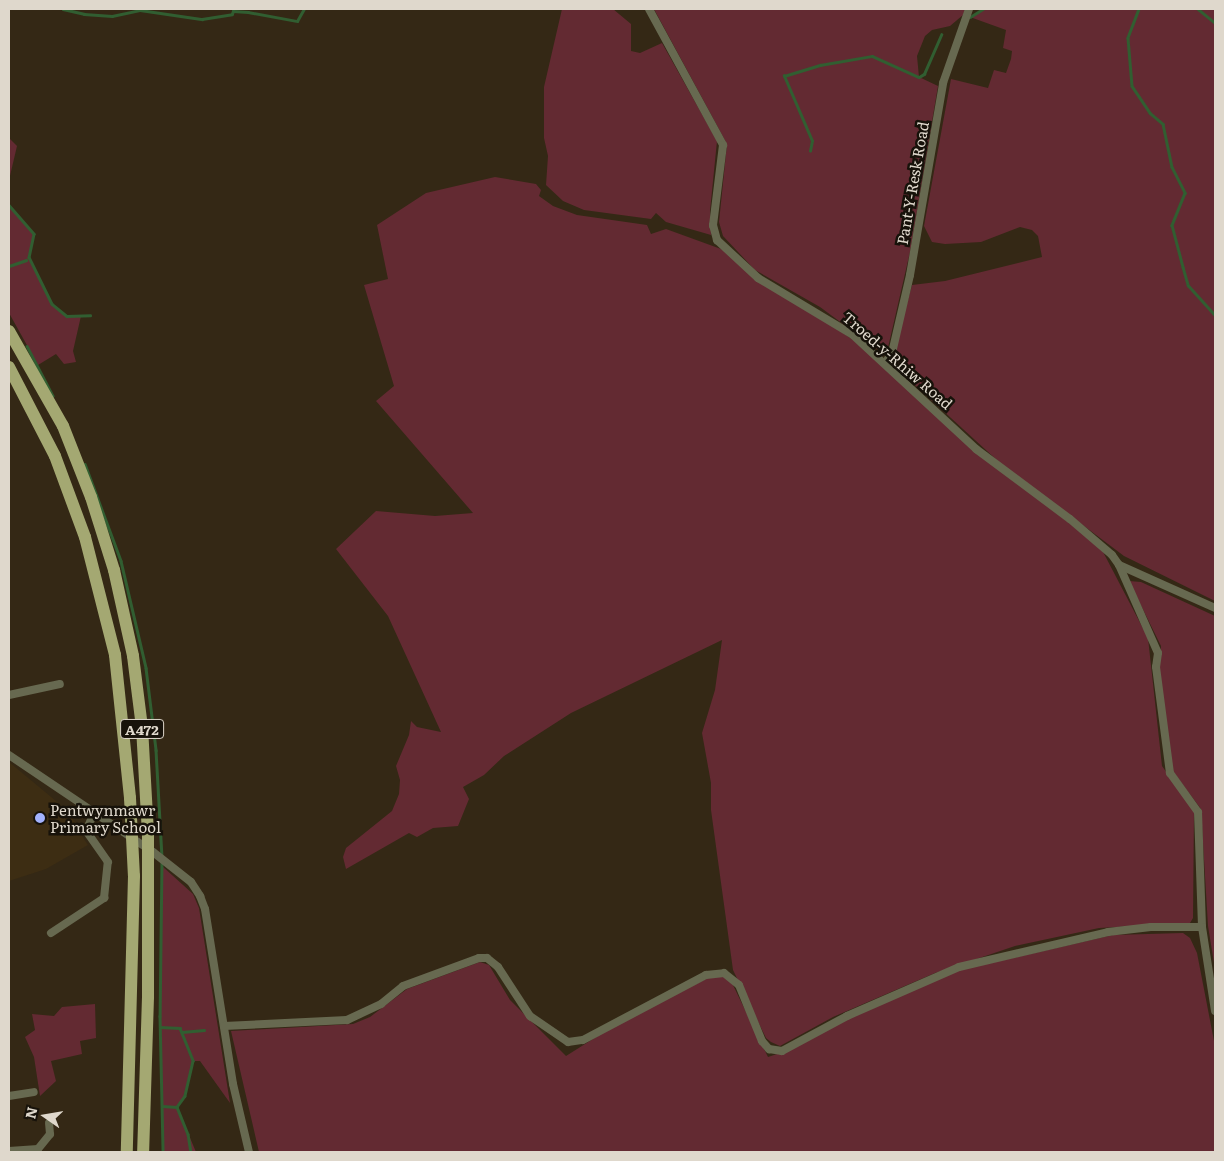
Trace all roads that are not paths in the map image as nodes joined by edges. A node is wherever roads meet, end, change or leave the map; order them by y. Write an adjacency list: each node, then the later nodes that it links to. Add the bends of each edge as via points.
1 (649, 9): 4 (street, Troed-y-Rhiw Road, via 723,145 713,225 717,240 758,278 832,320)
2 (969, 9): 4 (street, Pant-Y-Resk Road, via 943,83 910,275 892,353)
3 (9, 331): 21 (main road, A472, via 63,426 91,497 114,570 133,656 142,727 148,846)
4 (884, 363): 6 (street, Troed-y-Rhiw Road, via 976,449 1091,536)
5 (9, 367): 20 (main road, A472, via 55,456 85,537 115,655 130,798 134,876)
6 (1119, 566): 7 (street, Troed-y-Rhiw Road); 12 (street, via 1158,653 1156,667 1170,773 1198,812)
7 (1215, 608)
8 (60, 684): 9 (street)
9 (9, 695)
10 (9, 755): 11 (street)
11 (94, 813): 13 (street, via 86,831 108,862 104,898); 15 (street, via 191,882 205,909)
12 (1202, 927): 14 (street); 15 (street, via 1151,927 1108,932 959,967 847,1016 782,1051 769,1049 762,1041 739,985 724,973 706,975 583,1040 568,1042 530,1016 498,967 487,958 479,958 403,986 381,1004 348,1020)
13 (51, 933)
14 (1215, 1011)
15 (224, 1026): 22 (street)
16 (34, 1092): 17 (street)
17 (9, 1096)
18 (49, 1123): 19 (street, via 50,1134 38,1149)
19 (9, 1151)
20 (127, 1152)
21 (143, 1152)
22 (249, 1152)

